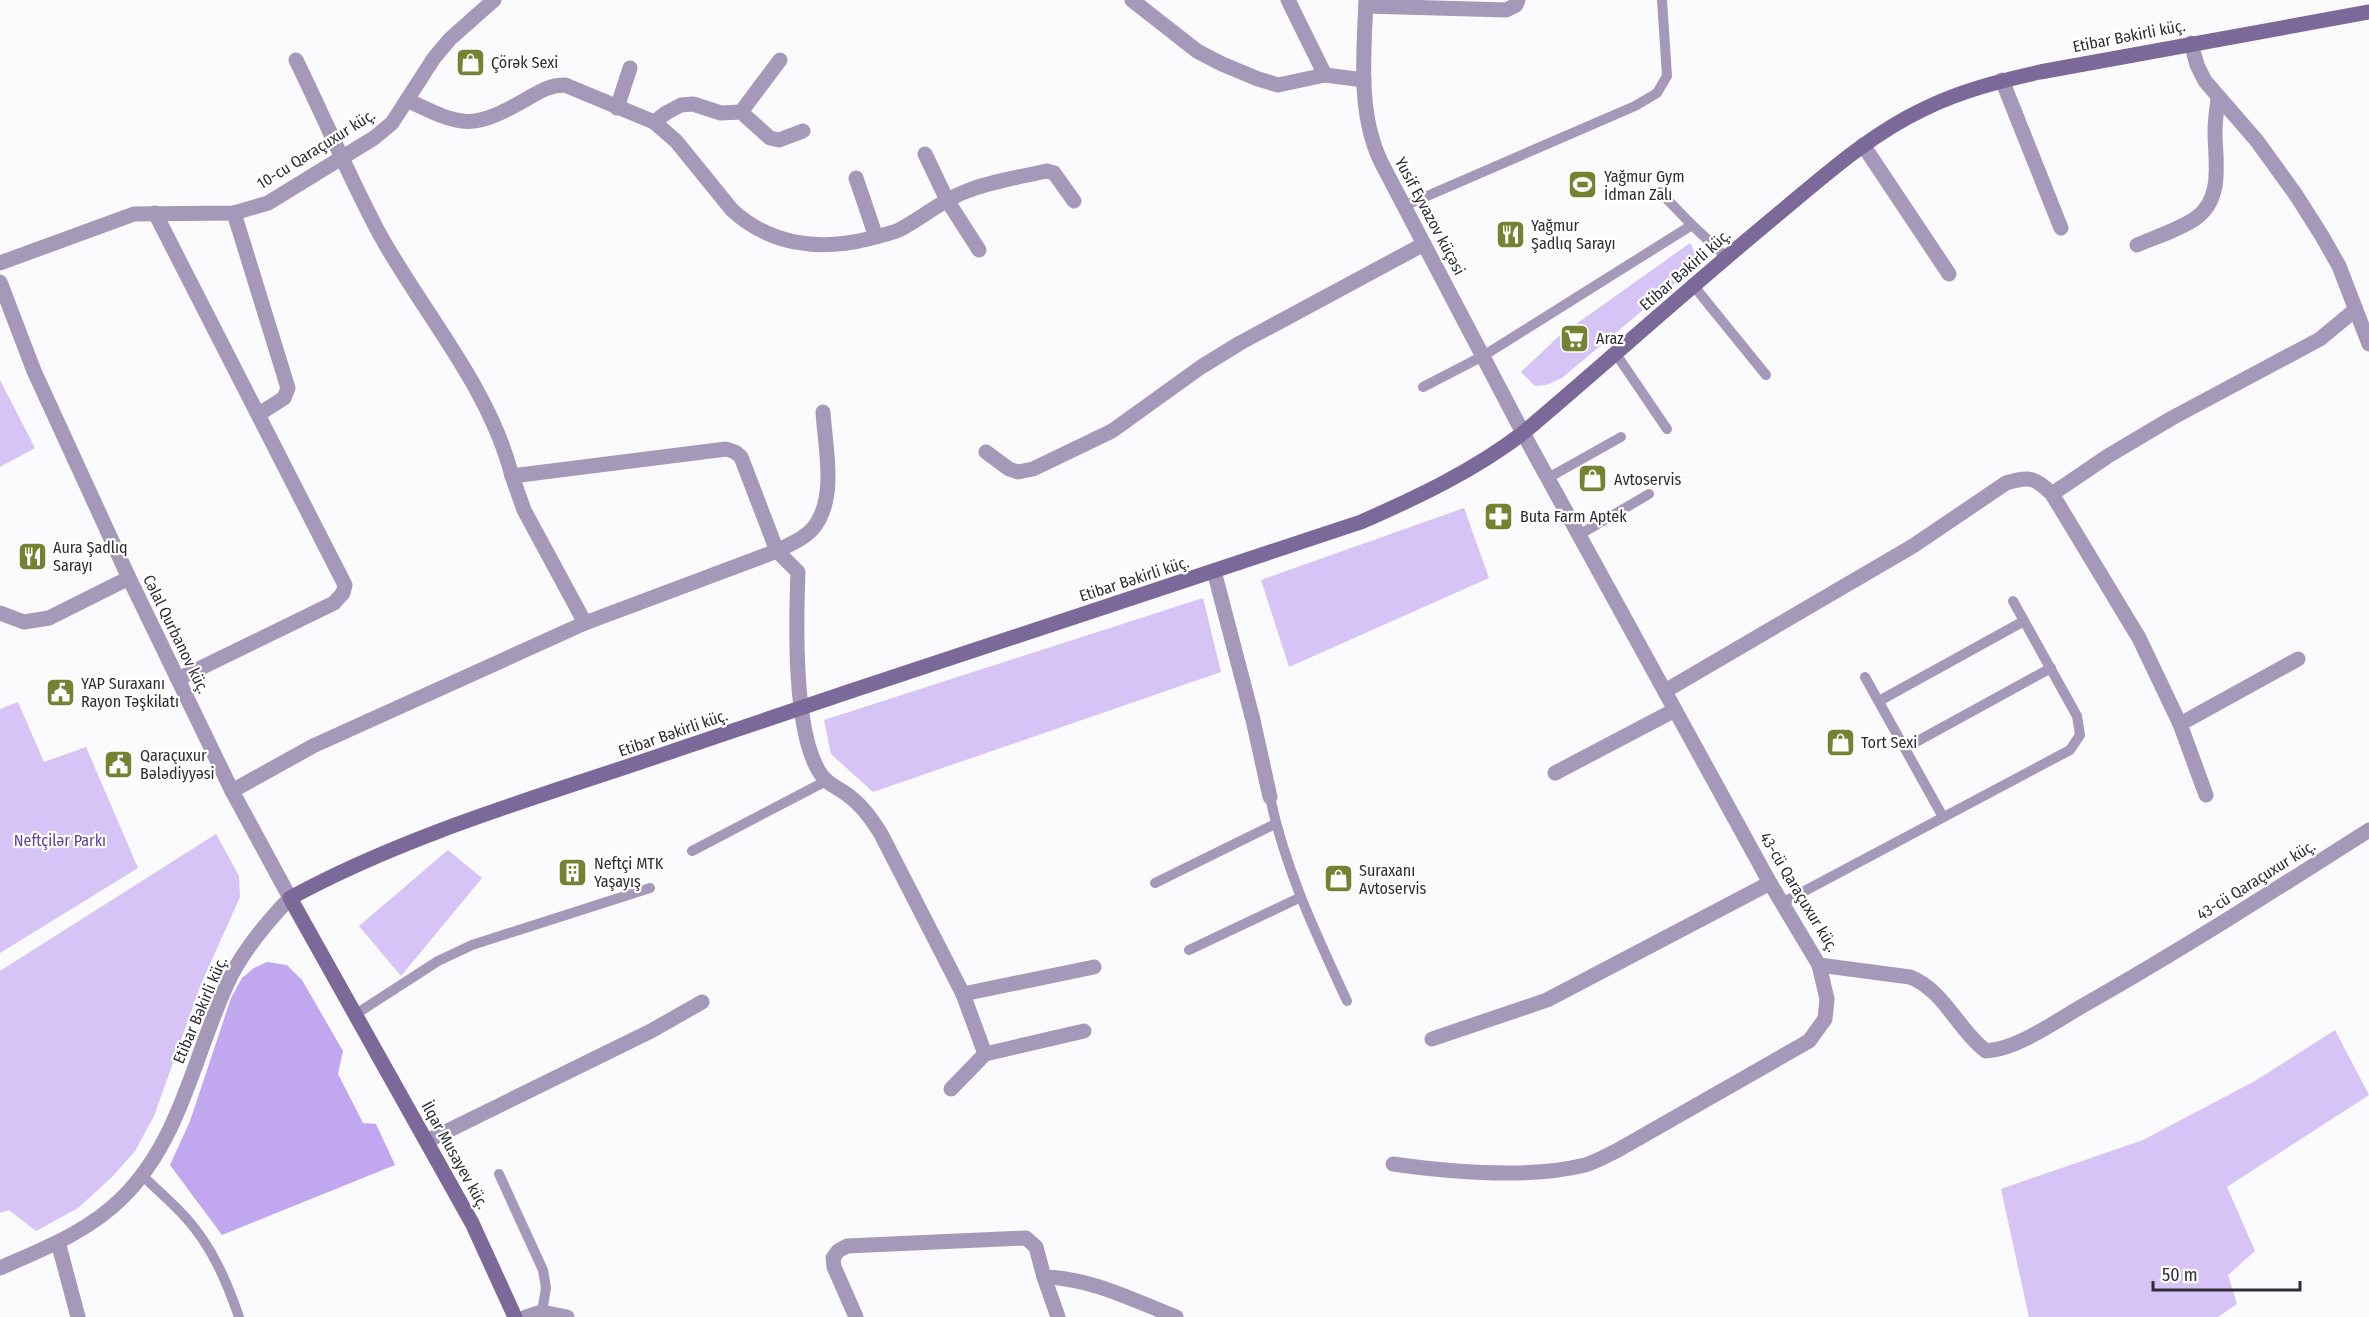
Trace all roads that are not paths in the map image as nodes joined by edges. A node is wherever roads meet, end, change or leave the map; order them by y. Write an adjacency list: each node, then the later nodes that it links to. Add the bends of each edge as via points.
1 (494, 0): 17 (street, 10-cu Qaraçuxur küç., via 450,39)
2 (1132, 0): 13 (street, via 1197,51 1258,79 1278,85)
3 (1288, 0): 13 (street)
4 (1518, 0): 7 (street, via 1506,10)
5 (1662, 0): 29 (lane, via 1666,76 1657,93)
6 (1366, 3): 7 (street); 14 (street, Yusif Eyvazov küçəsi)
7 (1470, 4)
8 (2369, 12): 9 (main road, Etibar Bəkirli küç.)
9 (2191, 43): 15 (main road, Etibar Bəkirli küç.); 16 (street, via 2197,65)
10 (296, 60): 24 (street)
11 (780, 60): 19 (street)
12 (630, 68): 18 (street)
13 (1325, 75): 14 (street)
14 (1364, 80): 29 (street, Yusif Eyvazov küçəsi, via 1372,141)
15 (2002, 80): 22 (main road, Etibar Bəkirli küç., via 1924,108); 33 (street)
16 (2218, 98): 36 (street, via 2213,197 2196,218); 43 (street, via 2257,141 2307,211 2339,266)
17 (407, 100): 18 (street, via 449,120 470,123 508,110 553,85 565,85); 24 (street, 10-cu Qaraçuxur küç., via 392,123)
18 (617, 108): 20 (street)
19 (741, 112): 20 (street, via 721,113 693,104 681,105); 21 (street, via 770,138 779,140)
20 (654, 122): 34 (street, via 676,141 742,220 772,237 822,245)
21 (803, 131)
22 (1863, 145): 38 (main road, Etibar Bəkirli küç.); 40 (street)
23 (925, 154): 27 (street)
24 (343, 157): 31 (street, 10-cu Qaraçuxur küç., via 268,202); 55 (street, via 380,234 486,408 506,451)
25 (856, 178): 34 (street)
26 (1660, 192): 32 (lane)
27 (947, 200): 28 (street, via 967,191 1047,171 1054,173); 34 (street, via 897,231); 37 (street)
28 (1074, 201)
29 (1404, 206): 35 (street, Yusif Eyvazov küçəsi)
30 (155, 213): 31 (street, 10-cu Qaraçuxur küç.); 39 (street, 10-cu Qaraçuxur küç., via 134,214); 50 (street)
31 (234, 213): 50 (street, via 288,388 284,398)
32 (1692, 225): 38 (lane); 46 (lane)
33 (2061, 228)
34 (876, 237)
35 (1424, 244): 46 (street, Yusif Eyvazov küçəsi); 54 (street, via 1201,366 1112,431 1033,469 1009,469)
36 (2136, 245)
37 (979, 250)
38 (1726, 257): 42 (main road, Etibar Bəkirli küç.)
39 (0, 262)
40 (1949, 273)
41 (0, 282): 62 (street, Cəlal Qurbanov küç., via 34,371)
42 (1693, 285): 45 (main road, Etibar Bəkirli küç.); 47 (lane)
43 (2355, 310): 44 (street); 58 (street, via 2320,339 2172,418)
44 (2369, 344)
45 (1616, 354): 51 (lane); 52 (main road, Etibar Bəkirli küç.)
46 (1484, 356): 48 (lane); 52 (street, Yusif Eyvazov küçəsi)
47 (1766, 375)
48 (1423, 387)
49 (823, 412): 60 (street, via 828,481 821,515 806,535)
50 (259, 414): 70 (street, via 345,585 343,593 334,603)
51 (1667, 429)
52 (1523, 433): 56 (street, 43-cü Qaraçuxur küç.); 61 (main road, Etibar Bəkirli küç., via 1472,468 1417,497 1361,522)
53 (1621, 437): 56 (lane)
54 (986, 452)
55 (512, 476): 60 (street, via 726,449 741,457); 66 (street, via 524,510)
56 (1548, 478): 59 (street, 43-cü Qaraçuxur küç.)
57 (1649, 494): 59 (lane)
58 (2052, 494): 71 (street, via 2039,480 2022,478 2006,483 1913,546); 75 (street, via 2139,638)
59 (1579, 535): 71 (street, 43-cü Qaraçuxur küç.)
60 (777, 551): 66 (street); 73 (street, via 798,572 796,625)
61 (1214, 571): 73 (main road, Etibar Bəkirli küç.); 81 (street)
62 (129, 578): 64 (street, via 49,618 24,622); 70 (street, Cəlal Qurbanov küç.)
63 (2013, 601): 65 (lane)
64 (0, 613)
65 (2024, 621): 68 (lane); 72 (lane)
66 (585, 623): 79 (street, via 313,746)
67 (2298, 659): 75 (street)
68 (2051, 668): 76 (lane); 82 (lane, via 2077,716 2080,735 2070,750)
69 (1865, 677): 72 (lane)
70 (178, 679): 79 (street, Cəlal Qurbanov küç.)
71 (1665, 691): 74 (street, 43-cü Qaraçuxur küç.)
72 (1879, 701): 76 (lane)
73 (801, 708): 78 (street, via 813,760); 89 (main road, Etibar Bəkirli küç., via 405,843)
74 (1676, 710): 77 (street); 87 (street, 43-cü Qaraçuxur küç.)
75 (2180, 724): 80 (street)
76 (1905, 748): 82 (lane)
77 (1555, 773)
78 (826, 781): 85 (lane); 95 (street, via 867,811)
79 (232, 791): 89 (street, Cəlal Qurbanov küç.)
80 (2206, 795)
81 (1270, 797): 83 (lane)
82 (1943, 817): 91 (lane)
83 (1275, 824): 86 (lane); 90 (lane)
84 (2369, 830): 93 (street, 43-cü Qaraçuxur küç., via 2116,987 2030,1036 1997,1050 1986,1051 1973,1041 1924,983 1910,977)
85 (692, 851)
86 (1155, 883)
87 (1770, 884): 91 (street, 43-cü Qaraçuxur küç.); 100 (street, via 1547,1000)
88 (650, 888): 98 (lane, via 472,945 438,961)
89 (290, 898): 98 (main road, İlqar Musayev küç.); 106 (street, Etibar Bəkirli küç., via 246,950 228,981 170,1132)
90 (1299, 898): 92 (lane); 96 (lane)
91 (1782, 903): 93 (street, 43-cü Qaraçuxur küç.)
92 (1189, 950)
93 (1819, 965): 104 (street, via 1827,999 1825,1019 1809,1041 1587,1165 1550,1172 1443,1171)
94 (1094, 968): 95 (street)
95 (963, 994): 101 (street)
96 (1347, 1001)
97 (702, 1002): 103 (street)
98 (356, 1014): 103 (main road, İlqar Musayev küç.)
99 (1084, 1031): 101 (street)
100 (1432, 1039)
101 (985, 1054): 102 (street)
102 (951, 1089)
103 (427, 1141): 113 (main road, İlqar Musayev küç., via 472,1223)
104 (1393, 1164)
105 (500, 1174): 110 (lane, via 543,1270 546,1288)
106 (143, 1176): 107 (street, Etibar Bəkirli küç., via 89,1225); 112 (lane, via 187,1219 209,1249)
107 (58, 1242): 108 (street, Etibar Bəkirli küç.); 111 (street)
108 (0, 1268)
109 (1044, 1277): 116 (street, via 1036,1247 1026,1238 847,1246 833,1258 834,1267); 117 (street); 118 (street, via 1108,1289)
110 (542, 1312): 114 (street); 115 (street)
111 (78, 1317)
112 (239, 1317)
113 (515, 1317)
114 (526, 1317)
115 (567, 1317)
116 (856, 1317)
117 (1058, 1317)
118 (1176, 1317)

